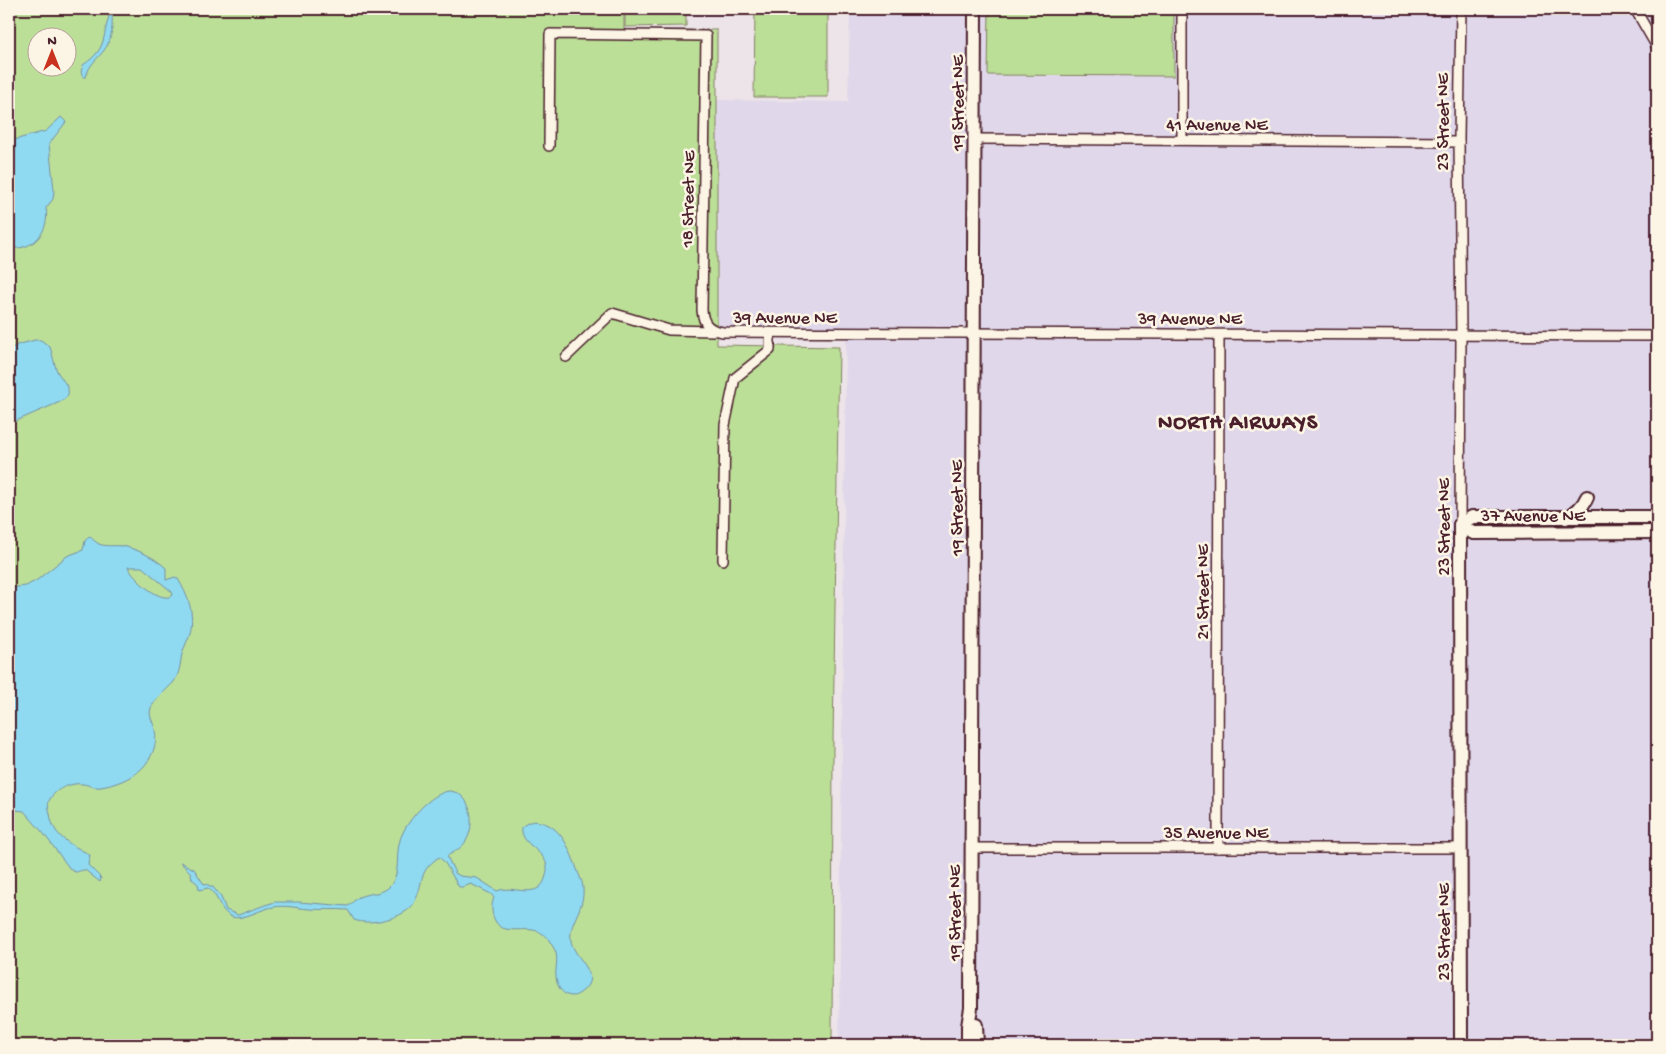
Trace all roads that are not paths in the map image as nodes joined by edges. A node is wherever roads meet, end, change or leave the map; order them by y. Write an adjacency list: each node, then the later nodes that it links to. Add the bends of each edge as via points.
1 (975, 9): 6 (street, 19 Street NE)
2 (1182, 9): 7 (street)
3 (1461, 9): 8 (street, 23 Street NE)
4 (1636, 9): 5 (street)
5 (1657, 47)
6 (975, 140): 7 (street, 41 Avenue NE); 12 (street, 19 Street NE)
7 (1182, 140): 8 (street, 41 Avenue NE)
8 (1459, 142): 14 (street, 23 Street NE)
9 (548, 146): 10 (street, 18 Street NE, via 550,34 706,36 702,317 706,325)
10 (719, 332): 11 (street, 39 Avenue NE); 16 (street, 39 Avenue NE, via 669,330 612,313)
11 (770, 333): 12 (street, 39 Avenue NE); 24 (street, via 770,350 735,378 725,425)
12 (974, 334): 13 (street, 39 Avenue NE); 25 (street, 19 Street NE)
13 (1219, 335): 14 (street, 39 Avenue NE); 26 (street, 21 Street NE)
14 (1461, 336): 15 (street, 39 Avenue NE); 21 (street, 23 Street NE)
15 (1657, 336)
16 (566, 357)
17 (1588, 497): 19 (street, via 1581,508)
18 (1657, 517): 20 (street, 37 Avenue NE)
19 (1566, 518): 20 (street, 37 Avenue NE); 21 (street, 37 Avenue NE, via 1472,517)
20 (1588, 518): 22 (street, via 1579,526)
21 (1460, 525): 22 (street, 37 Avenue NE, via 1473,533); 27 (street, 23 Street NE)
22 (1532, 532): 23 (street, 37 Avenue NE)
23 (1657, 532)
24 (724, 560)
25 (972, 848): 26 (street, 35 Avenue NE); 28 (street, 19 Street NE)
26 (1218, 848): 27 (street, 35 Avenue NE)
27 (1460, 848): 31 (street, 23 Street NE)
28 (971, 1008): 29 (street, 19 Street NE); 30 (street, 19 Street NE)
29 (968, 1045)
30 (977, 1045)
31 (1461, 1045)

